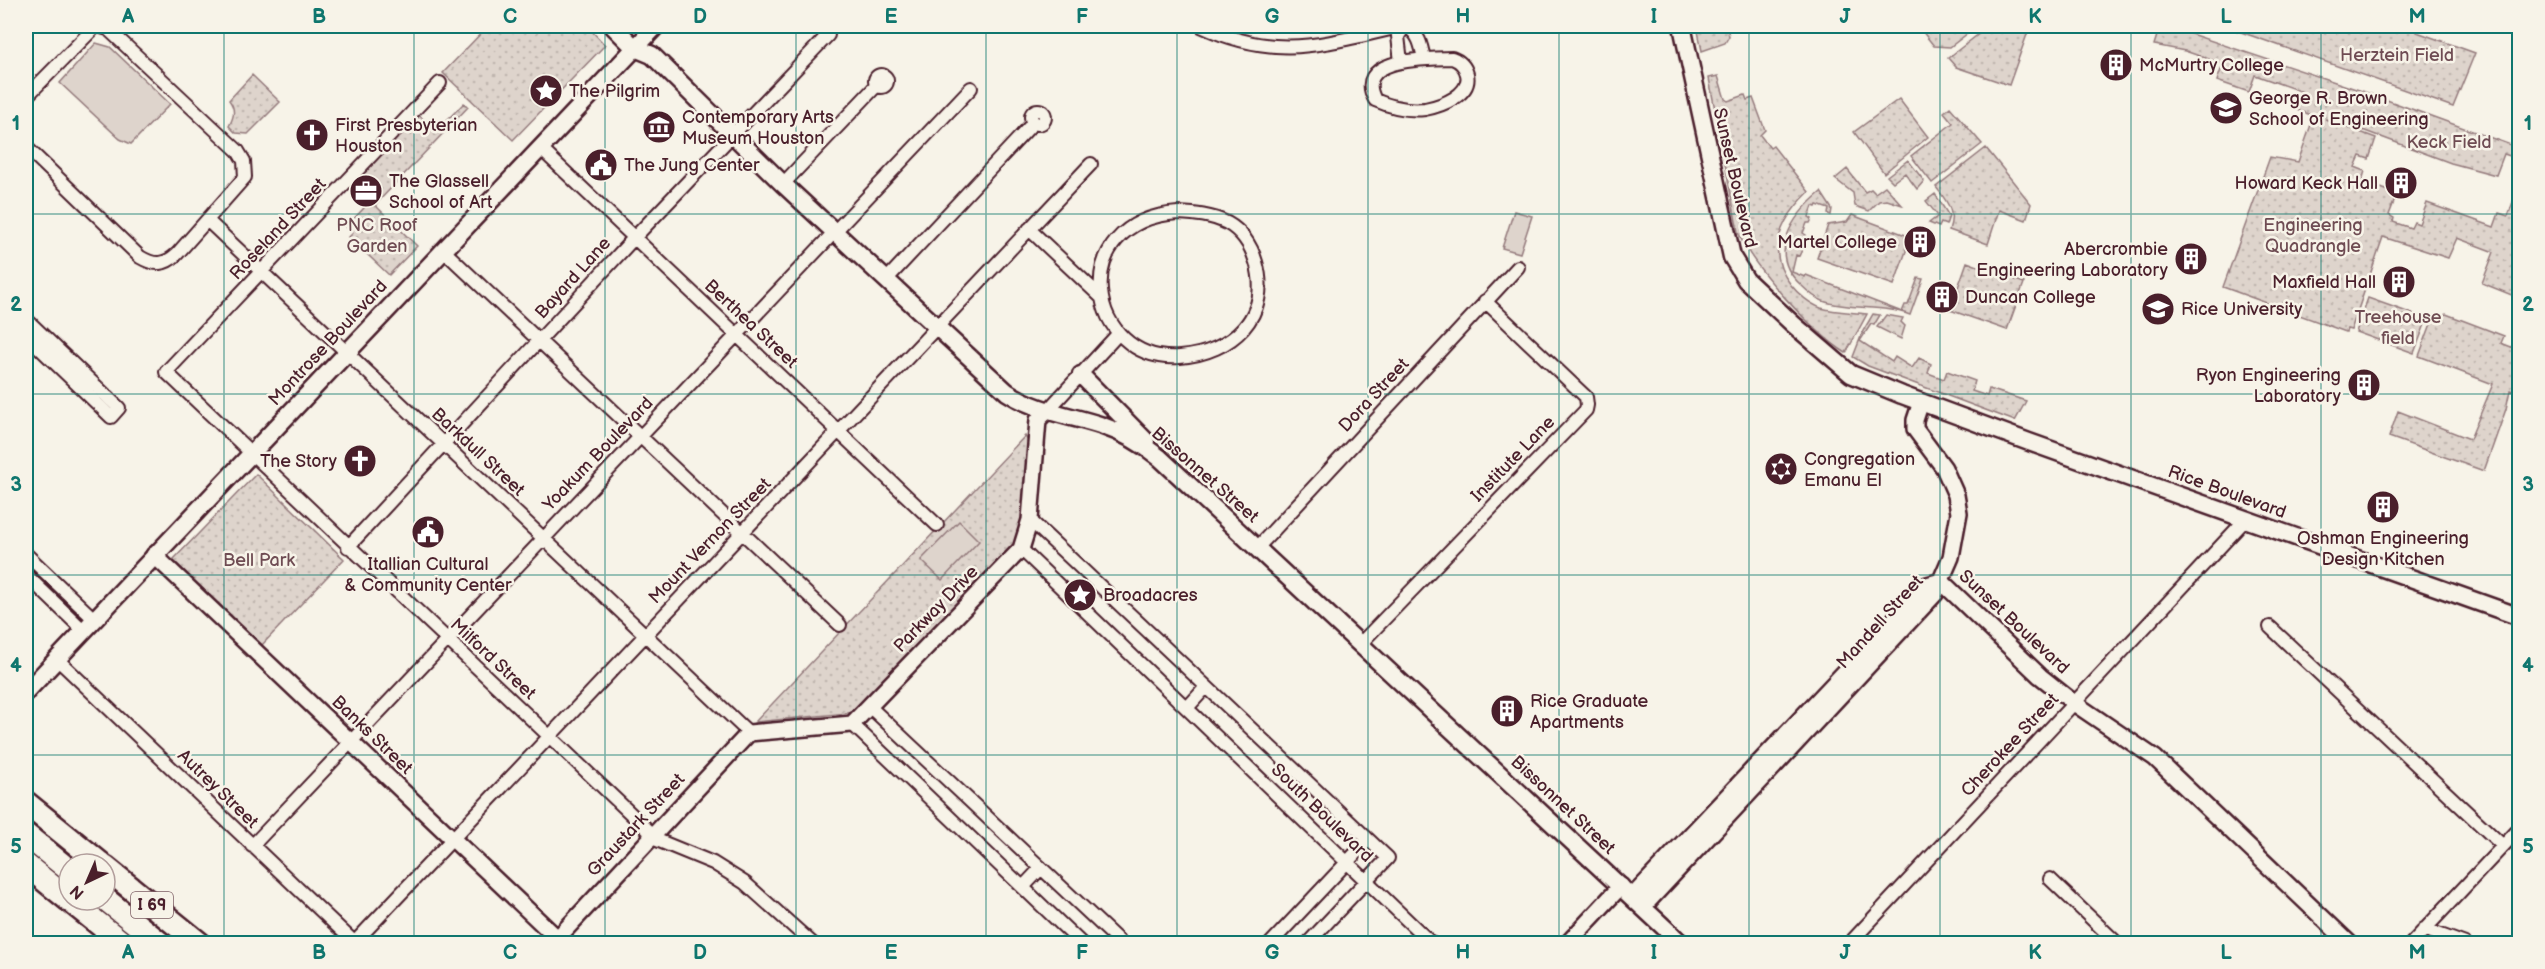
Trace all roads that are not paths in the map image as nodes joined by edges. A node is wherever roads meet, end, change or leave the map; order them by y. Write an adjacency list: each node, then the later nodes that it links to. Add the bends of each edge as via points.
1 (97, 26): 15 (street); 22 (street, via 108,29 244,161 245,177)
2 (613, 26): 8 (main road, Bissonnet Street)
3 (1201, 26): 4 (street, via 1227,37 1278,48)
4 (1405, 26): 10 (street, via 1421,42); 11 (street, via 1398,36)
5 (1682, 26): 41 (main road, Sunset Boulevard, via 1732,257 1739,269 1786,318 1851,374)
6 (647, 29): 8 (main road, Montrose Boulevard); 9 (main road)
7 (828, 35): 17 (street, Bayard Lane)
8 (635, 48): 9 (main road, Bissonnet Street); 19 (main road, Montrose Boulevard)
9 (652, 55): 17 (main road, Bissonnet Street)
10 (1424, 59): 11 (street); 11 (street, via 1459,61 1468,80 1463,91 1452,100 1426,108 1398,107 1375,100 1370,91 1377,70)
11 (1401, 62)
12 (440, 83): 28 (street, Roseland Street)
13 (877, 85): 21 (street)
14 (971, 88): 24 (street, Yoakum Boulevard)
15 (26, 97)
16 (1034, 122): 29 (street)
17 (732, 135): 21 (main road, Bissonnet Street); 25 (street, Bayard Lane)
18 (26, 147): 22 (street, via 149,262 168,262)
19 (540, 148): 25 (street, Berthea Street); 26 (main road, Montrose Boulevard)
20 (1091, 164): 23 (street, Mount Vernon Street)
21 (783, 184): 24 (main road, Bissonnet Street)
22 (208, 221): 28 (street, Barkdull Street)
23 (1029, 229): 30 (street); 33 (street, Mount Vernon Street)
24 (835, 233): 29 (main road, Bissonnet Street); 35 (street, Yoakum Boulevard)
25 (634, 238): 35 (street, Berthea Street); 37 (street, Bayard Lane)
26 (443, 250): 37 (street); 38 (main road, Montrose Boulevard)
27 (1518, 267): 31 (street, Dora Street)
28 (262, 272): 38 (street, Barkdull Street); 39 (street, Roseland Street)
29 (886, 280): 33 (main road, Bissonnet Street)
30 (1101, 297): 34 (street, via 1106,314); 34 (street, via 1103,264 1112,245 1129,228 1150,217 1178,213 1214,218 1239,232 1253,252 1259,273 1259,298 1246,326 1222,346 1180,357 1163,356)
31 (1485, 301): 54 (street, Dora Street); 66 (street, Institute Lane, via 1586,397 1587,405 1578,419)
32 (26, 319): 36 (street, via 119,408 111,417)
33 (937, 327): 42 (main road, Bissonnet Street, via 1007,392); 43 (street, Mount Vernon Street)
34 (1119, 333): 40 (street)
35 (736, 334): 43 (street, Berthea Street); 44 (street, Yoakum Boulevard)
36 (26, 335)
37 (540, 341): 44 (street); 45 (street, Bayard Lane)
38 (346, 353): 45 (street, Barkdull Street); 46 (main road, Montrose Boulevard)
39 (166, 372): 46 (street, Milford Street)
40 (1080, 375): 42 (street); 47 (main road)
41 (1921, 402): 48 (main road, Rice Boulevard); 59 (street, Sunset Boulevard, via 1916,429 1944,468 1959,513 1951,557)
42 (1047, 411): 47 (main road, Bissonnet Street, via 1132,438); 49 (street, Parkway Drive, via 1038,420)
43 (838, 431): 50 (street, Berthea Street); 51 (street, Mount Vernon Street)
44 (640, 436): 51 (street); 52 (street, Yoakum Boulevard)
45 (444, 444): 52 (street, Barkdull Street); 53 (street, Bayard Lane)
46 (250, 454): 53 (street, Milford Street); 57 (main road, Montrose Boulevard)
47 (1160, 458): 54 (main road, Bissonnet Street)
48 (2246, 519): 60 (main road, Rice Boulevard); 70 (street, Cherokee Street)
49 (1029, 520): 55 (street, Parkway Drive); 68 (street, South Boulevard)
50 (937, 525)
51 (743, 534): 62 (street); 64 (street, Mount Vernon Street)
52 (543, 538): 64 (street, Barkdull Street); 65 (street, Yoakum Boulevard)
53 (348, 547): 65 (street, Milford Street)
54 (1258, 547): 66 (main road, Bissonnet Street)
55 (1021, 549): 71 (street, Parkway Drive); 72 (street, South Boulevard)
56 (26, 554): 61 (street)
57 (154, 555): 61 (main road, Montrose Boulevard); 76 (street, Banks Street)
58 (26, 575): 61 (street)
59 (1941, 581): 70 (street, Sunset Boulevard, via 2040,676); 95 (street, Mandell Street, via 1935,594)
60 (2520, 617)
61 (89, 625): 67 (main road, Montrose Boulevard)
62 (840, 625)
63 (2270, 627): 84 (street)
64 (644, 635): 74 (street, Barkdull Street); 75 (street, Mount Vernon Street)
65 (446, 639): 75 (street, Milford Street); 76 (street, Yoakum Boulevard)
66 (1361, 643): 95 (main road, Bissonnet Street)
67 (57, 658): 69 (main road, Montrose Boulevard); 83 (street, Autrey Street)
68 (1206, 687): 72 (street); 82 (street, South Boulevard)
69 (27, 691)
70 (2074, 703): 112 (street, Cherokee Street); 114 (street, Sunset Boulevard, via 2155,758)
71 (869, 706): 73 (street, Parkway Drive); 89 (street)
72 (1187, 708): 87 (street, South Boulevard)
73 (852, 724): 74 (street); 93 (street)
74 (749, 733): 80 (street, Graustark Street)
75 (549, 736): 80 (street, Milford Street); 81 (street, Mount Vernon Street)
76 (350, 742): 81 (street, Banks Street); 83 (street, Yoakum Boulevard)
77 (26, 803): 85 (highway)
78 (2520, 828): 84 (street)
79 (26, 835): 86 (highway)
80 (652, 838): 99 (street, Graustark Street); 104 (street, Milford Street, via 713,863 745,883)
81 (452, 839): 99 (street, Banks Street); 100 (street, Mount Vernon Street)
82 (1368, 840): 87 (street); 92 (street, South Boulevard, via 1388,858)
83 (252, 846): 100 (street, Autrey Street)
84 (2503, 846): 98 (street)
85 (86, 852)
86 (57, 860)
87 (1347, 862): 92 (street, South Boulevard); 107 (street)
88 (26, 865): 94 (highway, I 69)
89 (1041, 868): 93 (street); 106 (street)
90 (117, 877): 103 (highway, I 69)
91 (2050, 879): 113 (street)
92 (1367, 880): 108 (street); 109 (street, South Boulevard)
93 (1023, 887): 105 (street)
94 (57, 890)
95 (1632, 897): 110 (street, Mandell Street); 111 (main road, Bissonnet Street)
96 (117, 909): 102 (highway)
97 (84, 912): 101 (highway, I 69)
98 (2424, 928): 115 (street); 116 (street)
99 (557, 942)
100 (355, 943)
101 (124, 944)
102 (161, 944)
103 (200, 944)
104 (813, 944)
105 (1082, 944)
106 (1122, 944)
107 (1270, 944)
108 (1307, 944)
109 (1432, 944)
110 (1567, 944)
111 (1682, 944)
112 (1849, 944)
113 (2118, 944)
114 (2349, 944)
115 (2411, 944)
116 (2464, 944)

